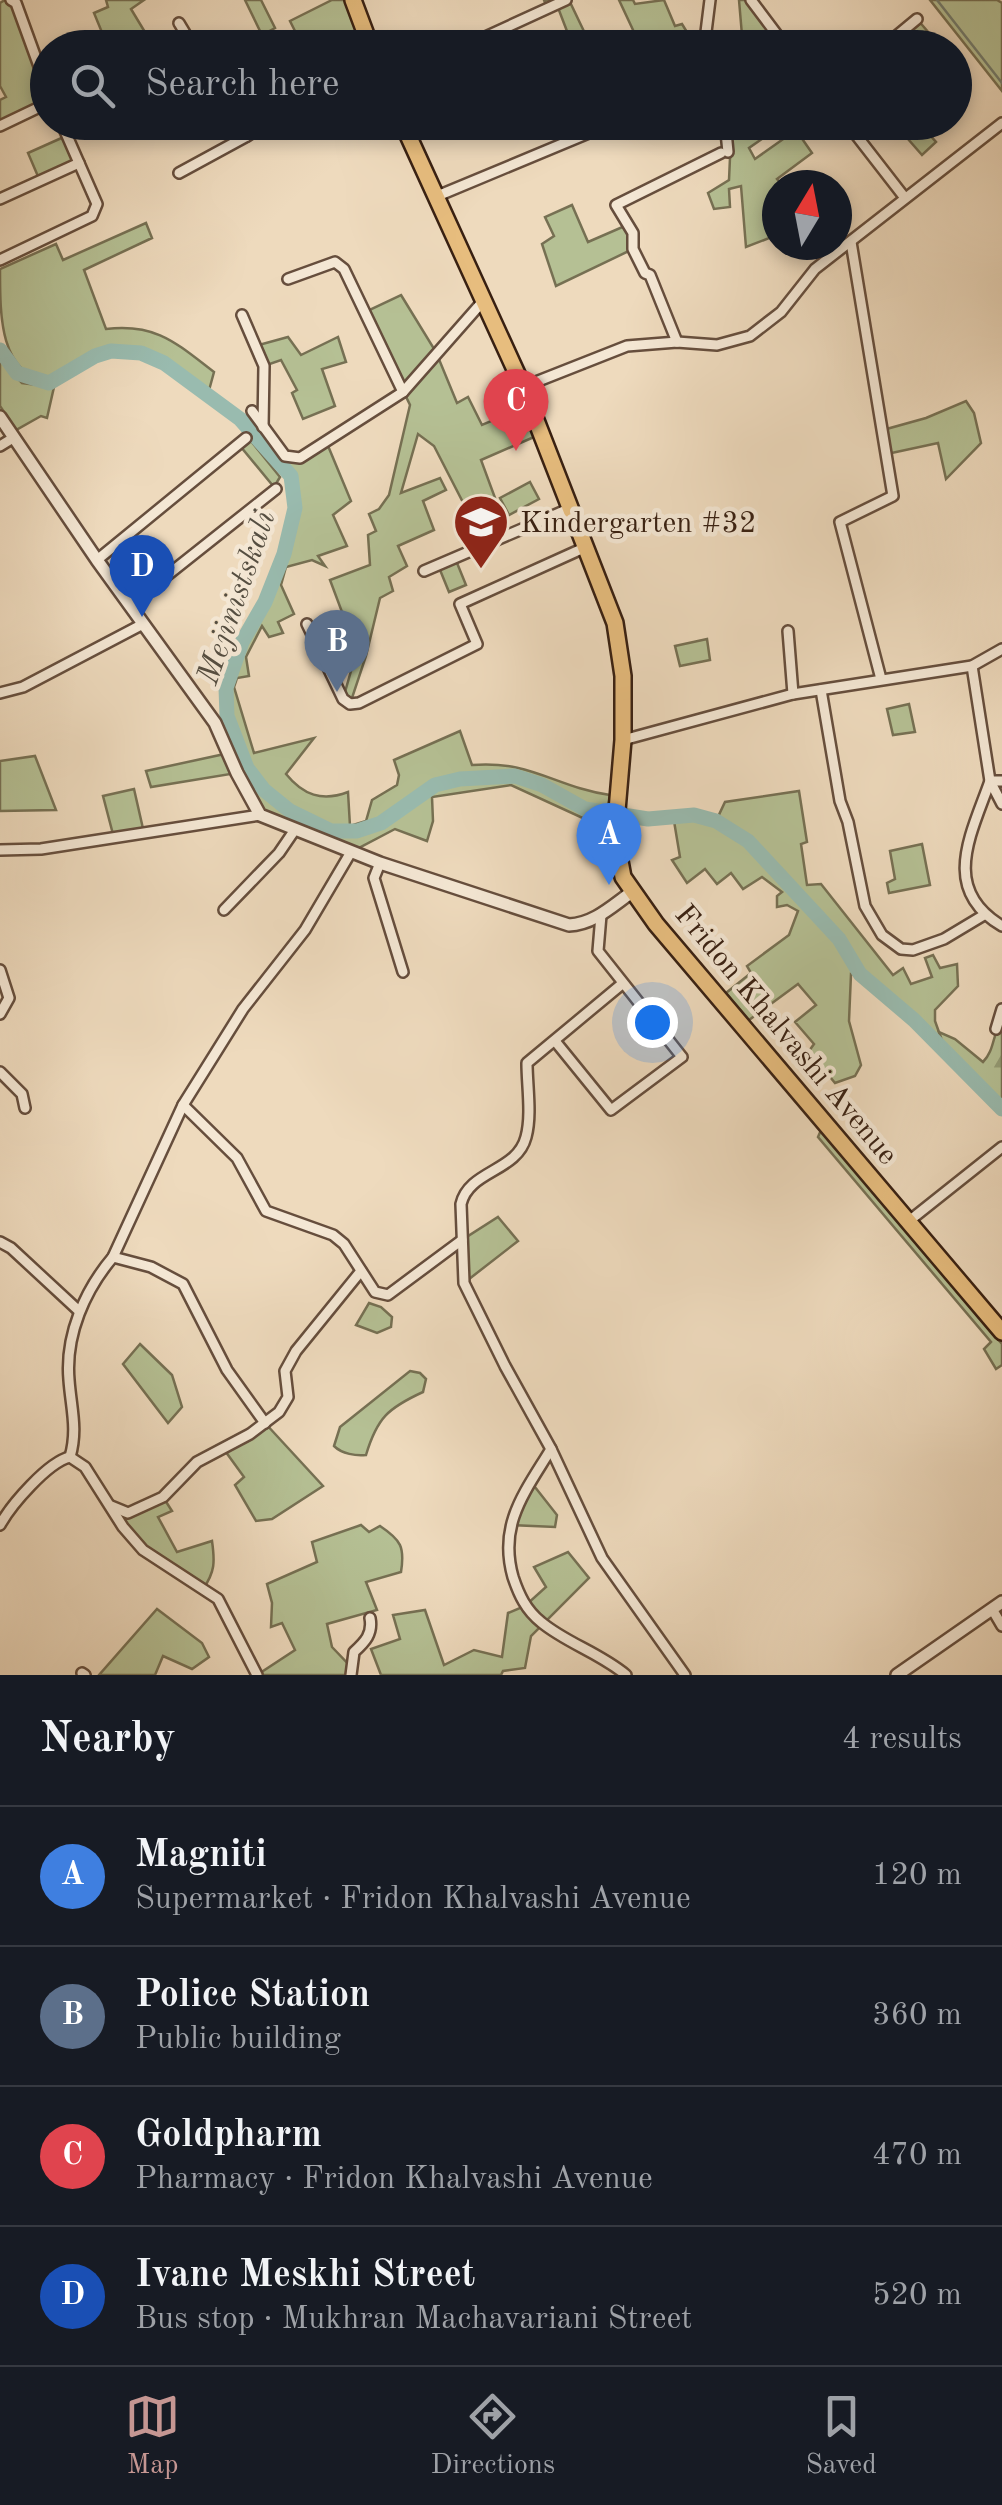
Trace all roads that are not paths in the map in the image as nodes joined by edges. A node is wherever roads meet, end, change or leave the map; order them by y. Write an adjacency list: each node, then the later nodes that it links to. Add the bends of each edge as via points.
1 (352, 0): 9 (highway)
2 (566, 0): 10 (street)
3 (710, 0): 11 (street)
4 (751, 0): 12 (street)
5 (5, 1): 14 (street, via 16,3)
6 (917, 19): 13 (street)
7 (179, 24): 8 (street)
8 (183, 30)
9 (364, 30)
10 (500, 30)
11 (706, 30)
12 (774, 30)
13 (904, 30)
14 (30, 42)
15 (30, 111): 17 (street)
16 (1002, 122): 27 (street)
17 (0, 126)
18 (69, 140): 24 (street)
19 (240, 140): 25 (street)
20 (410, 140): 26 (highway, Fridon Khalvashi Avenue)
21 (571, 140): 26 (street)
22 (725, 140): 36 (street, via 725,152 616,205)
23 (860, 140): 27 (street)
24 (79, 163): 28 (street); 31 (street, via 97,210)
25 (180, 173)
26 (435, 196): 34 (highway, Fridon Khalvashi Avenue)
27 (905, 198): 29 (street)
28 (0, 199)
29 (852, 242): 56 (street, via 893,496 840,522)
30 (0, 246): 31 (street)
31 (4, 258)
32 (827, 260): 36 (street, via 750,336 716,345)
33 (288, 280): 38 (street, via 336,262)
34 (484, 300): 37 (highway, Fridon Khalvashi Avenue); 38 (street)
35 (242, 315): 41 (street, via 264,366)
36 (677, 342): 37 (street, via 627,346)
37 (523, 388): 46 (highway, Fridon Khalvashi Avenue)
38 (403, 392): 41 (street, via 300,458 285,456)
39 (252, 411): 41 (street)
40 (0, 417): 42 (street)
41 (263, 427)
42 (13, 438): 44 (street); 48 (street)
43 (246, 438): 48 (street)
44 (0, 446)
45 (276, 489): 50 (street)
46 (571, 508): 47 (highway, Fridon Khalvashi Avenue); 49 (street)
47 (586, 547): 52 (street, via 460,604 478,644 360,703 342,702); 60 (highway, Fridon Khalvashi Avenue, via 617,636)
48 (98, 560): 50 (street)
49 (424, 570)
50 (131, 604): 51 (street)
51 (143, 624): 58 (street); 64 (street, via 215,723)
52 (307, 624)
53 (788, 631): 59 (street)
54 (1002, 648): 55 (street)
55 (972, 666): 56 (street); 62 (street)
56 (880, 680): 57 (street)
57 (821, 690): 59 (street); 72 (street, via 865,906 882,935 913,950)
58 (0, 693)
59 (793, 694): 60 (street)
60 (623, 740): 69 (highway, Fridon Khalvashi Avenue, via 616,834)
61 (1002, 780): 62 (street)
62 (990, 782): 63 (street); 72 (street, via 965,854 964,879)
63 (1002, 804)
64 (260, 814): 65 (street); 66 (street, via 41,850)
65 (294, 831): 67 (street); 70 (street)
66 (0, 850)
67 (351, 852): 68 (street); 82 (street)
68 (380, 862): 71 (street, via 569,924); 75 (street, via 374,878)
69 (632, 892): 71 (street); 85 (highway, Fridon Khalvashi Avenue)
70 (224, 910)
71 (601, 915): 76 (street, via 598,951)
72 (984, 915): 73 (street)
73 (1002, 926)
74 (0, 970): 78 (street, via 9,998)
75 (403, 972)
76 (622, 984): 80 (street); 80 (street, via 682,1056 611,1110)
77 (1002, 1009): 79 (street)
78 (0, 1014)
79 (996, 1028)
80 (556, 1041): 86 (street, via 528,1063 526,1138 515,1156 464,1191)
81 (0, 1072): 83 (street, via 22,1094)
82 (184, 1104): 88 (street); 89 (street, via 237,1158 266,1211 333,1235)
83 (25, 1108)
84 (1002, 1147): 85 (street)
85 (909, 1220): 91 (highway, Fridon Khalvashi Avenue)
86 (462, 1240): 89 (street, via 388,1294 374,1292); 93 (street, via 464,1283)
87 (0, 1242): 90 (street)
88 (113, 1257): 90 (street); 92 (street, via 183,1284 227,1370)
89 (361, 1271): 92 (street, via 296,1351 285,1371 288,1396)
90 (79, 1311): 94 (street, via 68,1364 76,1423)
91 (1002, 1332)
92 (265, 1423): 95 (street, via 197,1462 144,1508 128,1513)
93 (551, 1449): 102 (street, via 510,1525 507,1546 517,1588 542,1623); 103 (street, via 602,1558)
94 (70, 1457): 95 (street, via 85,1466); 96 (street, via 19,1499)
95 (110, 1506): 100 (street, via 142,1550 218,1599)
96 (0, 1525)
97 (997, 1606): 99 (street); 104 (street)
98 (370, 1618): 101 (street, via 367,1640 354,1652)
99 (1002, 1626)
100 (256, 1675)
101 (352, 1675)
102 (626, 1675)
103 (686, 1675)
104 (897, 1675)

